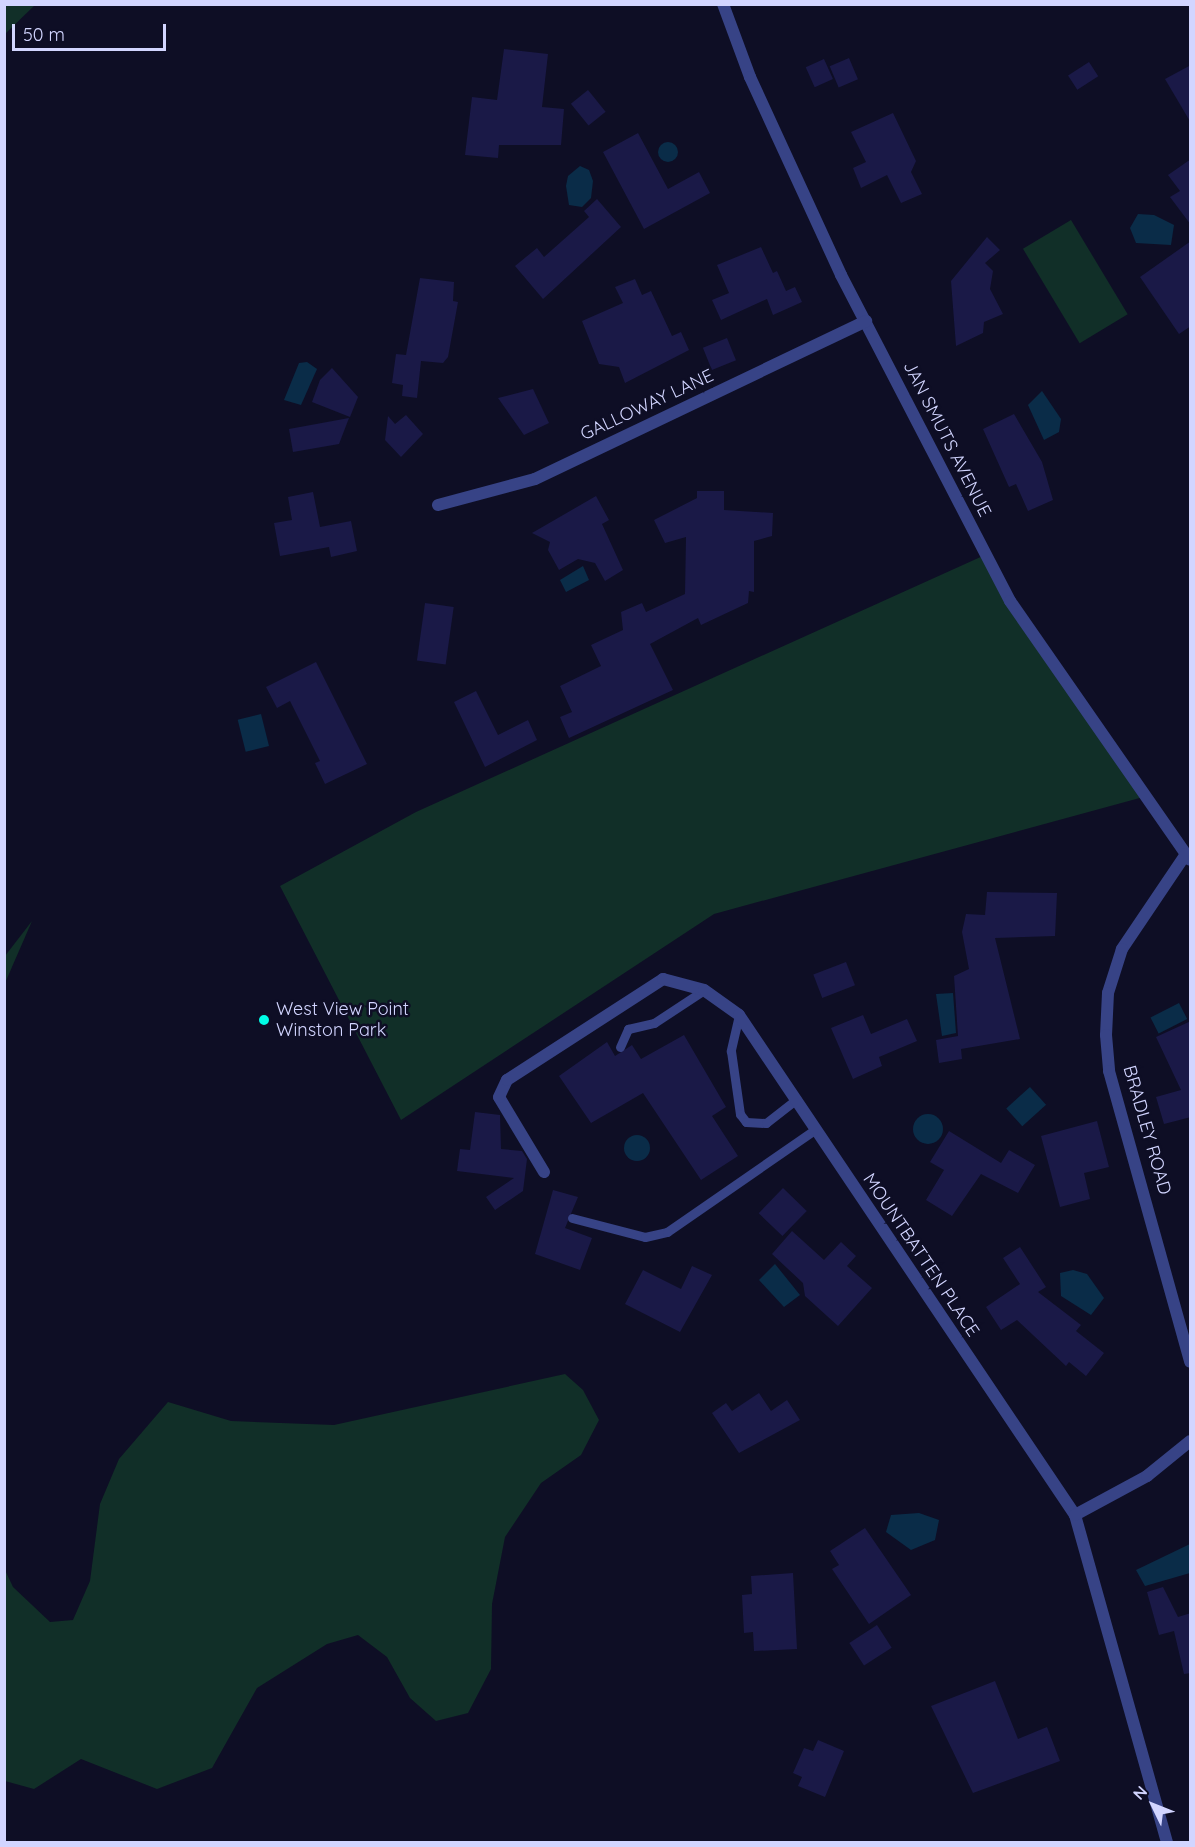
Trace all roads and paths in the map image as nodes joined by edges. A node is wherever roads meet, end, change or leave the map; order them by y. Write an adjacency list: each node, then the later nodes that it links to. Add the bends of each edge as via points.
1 (723, 4): 2 (street, JAN SMUTS AVENUE, via 750,77)
2 (866, 321): 3 (street, GALLOWAY LANE, via 535,479); 4 (street, JAN SMUTS AVENUE, via 1010,601)
3 (438, 505)
4 (1188, 857): 12 (street, BRADLEY ROAD, via 1122,948 1108,993 1106,1035 1109,1071)
5 (704, 990): 6 (street, MOUNTBATTEN PLACE); 7 (lane, via 654,1023 628,1029); 10 (street, via 663,980 507,1080 499,1097)
6 (739, 1015): 8 (street, MOUNTBATTEN PLACE); 8 (lane, via 731,1051 740,1114 746,1122 766,1123)
7 (620, 1047)
8 (797, 1099): 9 (street, MOUNTBATTEN PLACE)
9 (816, 1129): 11 (lane, via 668,1232 645,1237); 14 (street, MOUNTBATTEN PLACE)
10 (544, 1172)
11 (572, 1218)
12 (1191, 1362)
13 (1191, 1441): 14 (street, via 1147,1476)
14 (1075, 1515): 15 (street, MOUNTBATTEN PLACE)
15 (1167, 1842)

